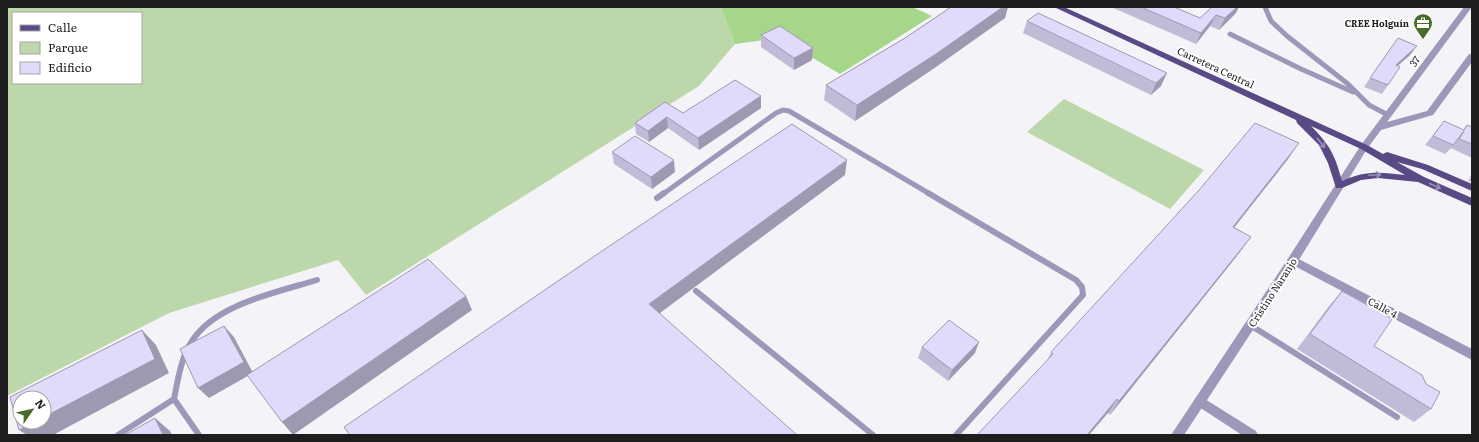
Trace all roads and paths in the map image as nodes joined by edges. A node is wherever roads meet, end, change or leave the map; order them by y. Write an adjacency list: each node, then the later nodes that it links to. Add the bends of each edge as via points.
1 (1058, 7): 7 (main road, Carretera Central)
2 (1265, 7): 6 (lane, via 1271,21 1348,84)
3 (1468, 7): 8 (street, 37)
4 (1230, 34): 6 (lane, via 1301,69 1344,86)
5 (1472, 56): 9 (street, via 1430,113)
6 (1358, 96): 8 (lane)
7 (1294, 115): 10 (main road, Carretera Central); 12 (main road, one-way to 12, via 1323,143 1333,163)
8 (1388, 115): 9 (street, 37)
9 (1378, 128): 10 (street, 37)
10 (1364, 147): 11 (main road, Carretera Central); 12 (street, Cristino Naranjo); 13 (main road, Carretera Central, via 1425,168)
11 (1421, 179): 12 (main road, one-way to 11, via 1359,177 1378,175); 15 (main road, Carretera Central, one-way to 15)
12 (1339, 186): 16 (street, Cristino Naranjo)
13 (1472, 188)
14 (657, 198): 27 (lane, via 776,113 789,110 1076,280 1082,287 1083,295)
15 (1472, 202)
16 (1293, 260): 19 (street, Cristino Naranjo); 20 (street, Calle 4)
17 (317, 280): 21 (lane, via 231,308 213,318 197,333 188,348 177,379)
18 (696, 291): 26 (lane)
19 (1250, 325): 22 (street, Cristino Naranjo); 23 (lane)
20 (1472, 355)
21 (174, 399): 24 (lane); 25 (lane)
22 (1200, 401): 28 (street, Cristino Naranjo); 29 (street)
23 (1397, 417)
24 (118, 435)
25 (200, 435)
26 (873, 435)
27 (956, 435)
28 (1177, 435)
29 (1252, 435)

